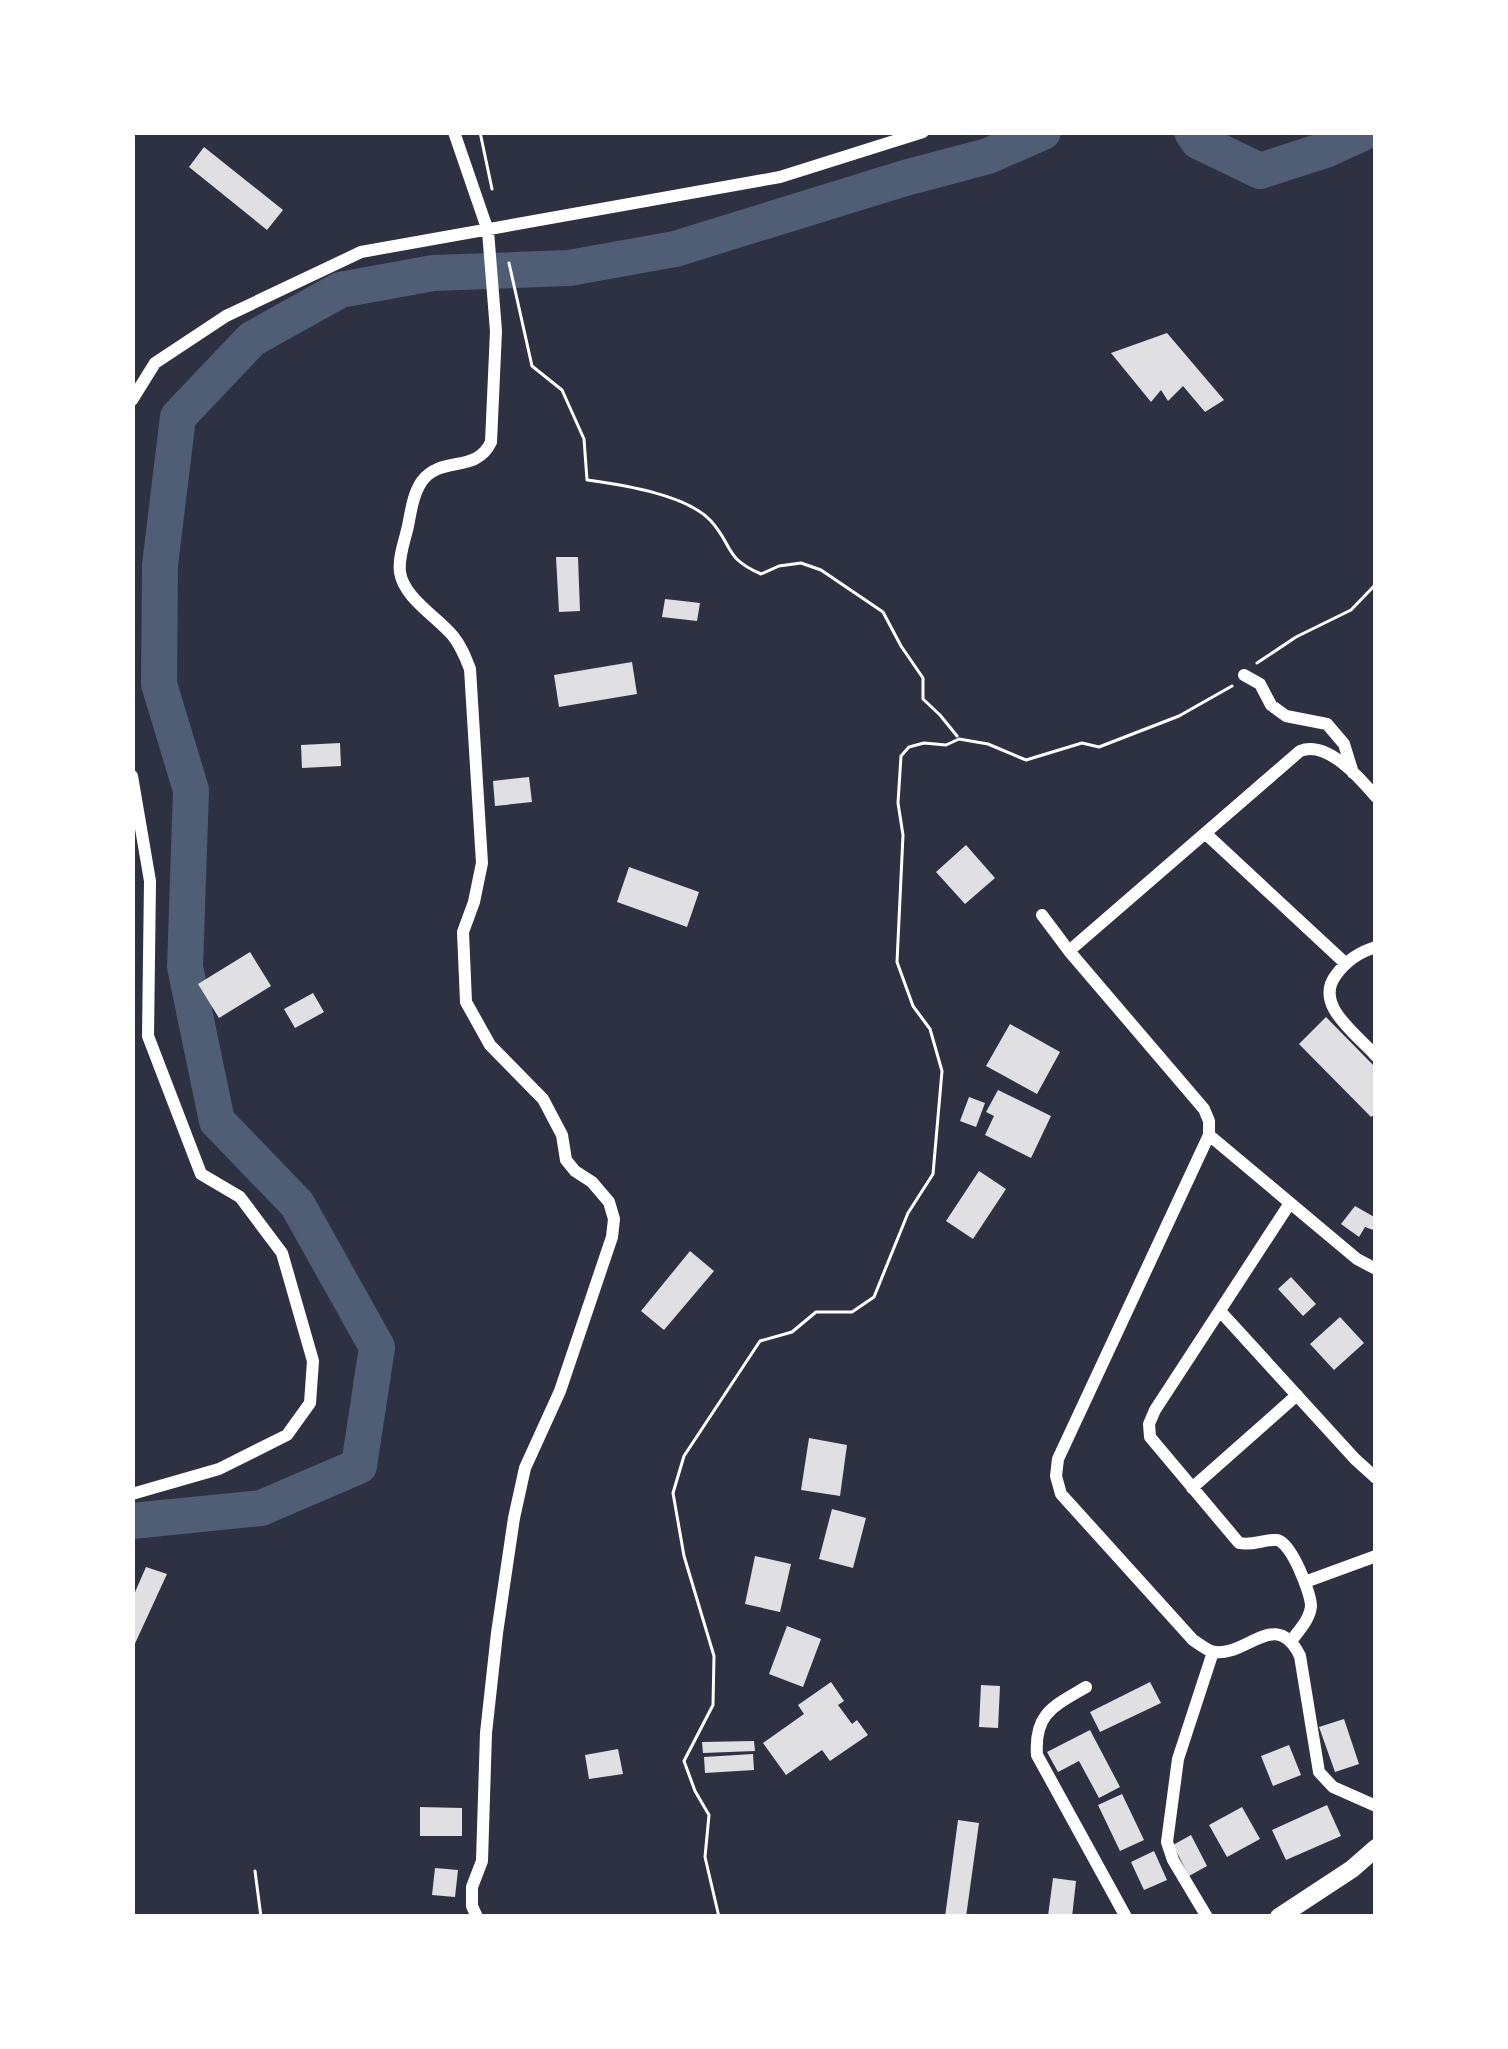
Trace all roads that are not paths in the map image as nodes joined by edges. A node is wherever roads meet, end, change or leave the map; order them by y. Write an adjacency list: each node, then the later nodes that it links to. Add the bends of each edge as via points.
1 (454, 132): 3 (street)
2 (923, 132): 3 (street, via 780,177)
3 (489, 237): 4 (street, via 361,252 226,316 155,363); 30 (street, via 496,331 491,442 478,459 423,480 399,566 403,583 451,633 470,669 482,863 464,932 466,1002 490,1045 543,1099 566,1160 609,1202 614,1219 514,1518 486,1733 482,1861 472,1887)
4 (132, 400)
5 (1244, 675): 6 (street, via 1286,716 1327,724 1344,743)
6 (1353, 773): 8 (street); 9 (street, via 1309,747)
7 (132, 776): 22 (street, via 150,881 148,1036 201,1174 240,1197 283,1253 313,1361 310,1403 287,1435 219,1469)
8 (1375, 793)
9 (1205, 833): 12 (street); 13 (street)
10 (1042, 915): 12 (street)
11 (1376, 947): 13 (street)
12 (1069, 951): 15 (street, via 1204,1109)
13 (1345, 962): 14 (street, via 1328,996)
14 (1376, 1055)
15 (1209, 1135): 16 (street); 26 (street, via 1056,1476 1061,1494 1193,1640)
16 (1290, 1203): 17 (street); 18 (street)
17 (1376, 1269)
18 (1220, 1311): 19 (street); 21 (street, via 1149,1424 1150,1437)
19 (1297, 1395): 20 (street); 21 (street)
20 (1376, 1478)
21 (1192, 1488): 24 (street, via 1239,1543 1285,1545)
22 (132, 1494)
23 (1376, 1556): 24 (street)
24 (1305, 1582): 25 (street, via 1309,1616)
25 (1292, 1640): 26 (street, via 1261,1637); 28 (street, via 1319,1772)
26 (1213, 1652): 32 (street, via 1178,1759 1167,1842)
27 (1086, 1687): 31 (street, via 1053,1706 1035,1732 1036,1755)
28 (1376, 1806)
29 (1376, 1848): 33 (main road)
30 (477, 1917)
31 (1126, 1917)
32 (1208, 1917)
33 (1279, 1917)

